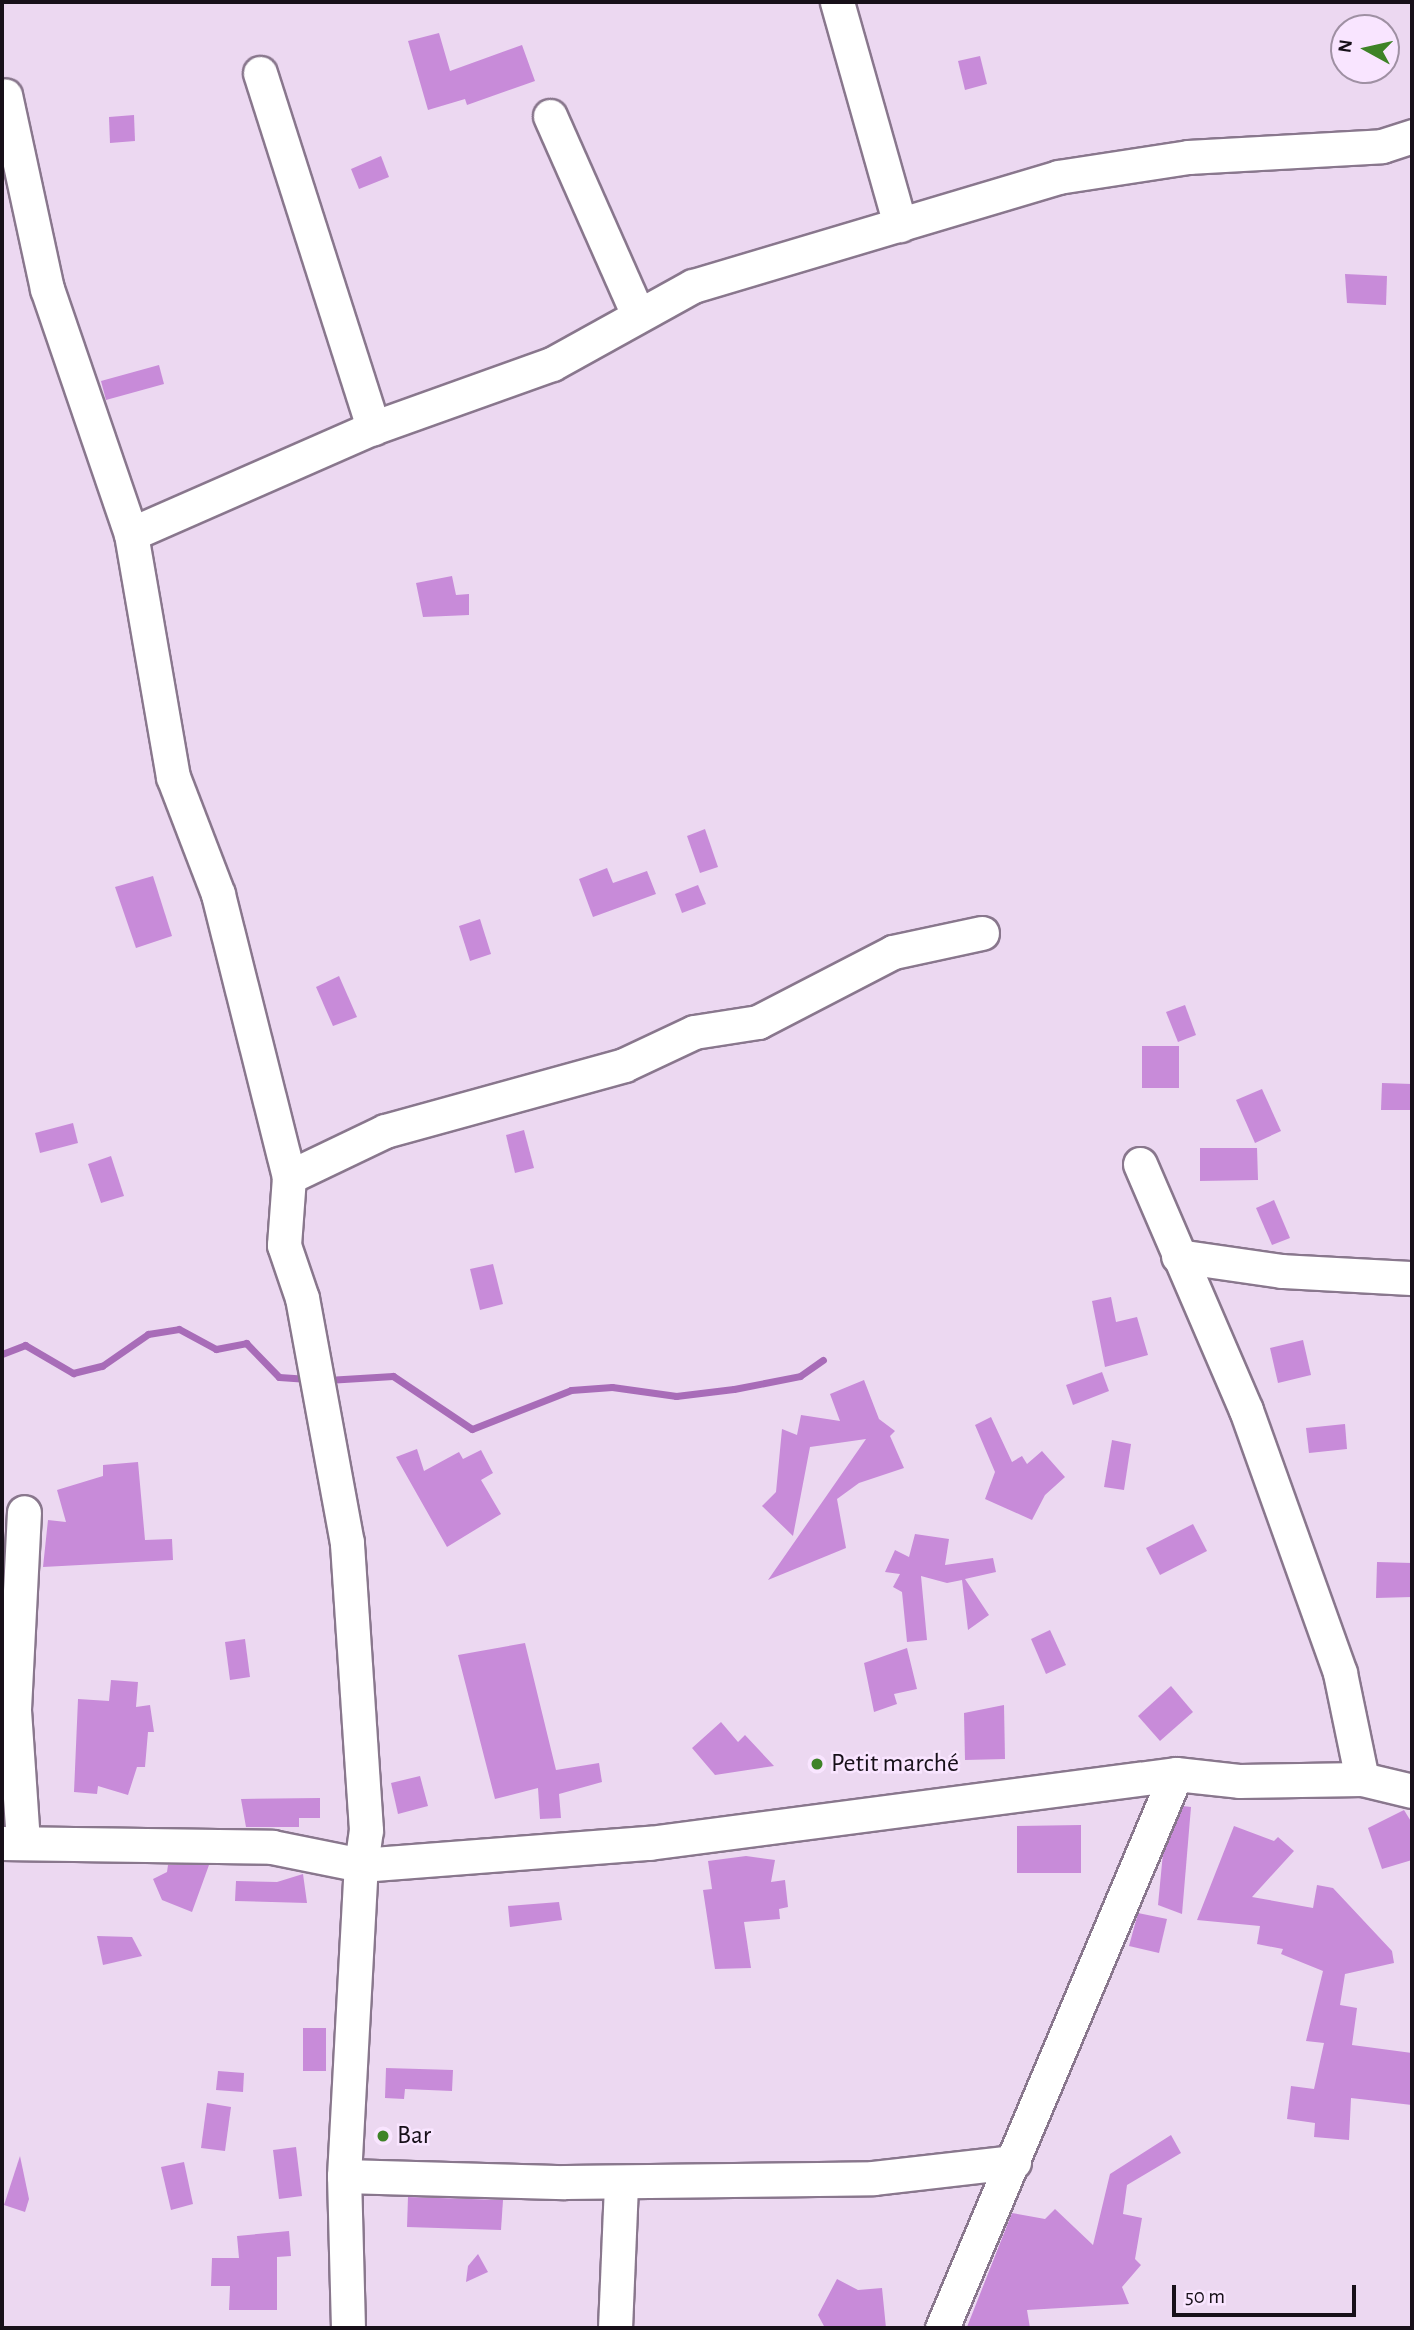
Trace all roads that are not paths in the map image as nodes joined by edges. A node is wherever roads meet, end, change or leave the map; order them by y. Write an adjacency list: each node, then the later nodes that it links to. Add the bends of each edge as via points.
1 (837, 2): 6 (street)
2 (260, 73): 8 (street)
3 (5, 95): 9 (street, via 47,289)
4 (550, 116): 7 (street)
5 (1412, 136): 6 (street, via 1382,146 1188,157 1058,177)
6 (900, 225): 7 (street, via 693,286)
7 (637, 312): 8 (street, via 552,364)
8 (373, 428): 9 (street)
9 (131, 534): 12 (street, via 173,777 218,894)
10 (982, 933): 12 (street, via 892,952 758,1022 694,1032 624,1065 386,1131)
11 (1140, 1164): 13 (street)
12 (289, 1177): 20 (street, via 284,1245 302,1298 347,1543 349,1647 364,1747)
13 (1178, 1256): 14 (street, via 1282,1270); 17 (street, via 1246,1410 1340,1673)
14 (1412, 1278)
15 (24, 1512): 19 (street)
16 (1176, 1774): 17 (street, via 1238,1782); 20 (street, via 649,1843); 21 (street)
17 (1362, 1779): 18 (street)
18 (1412, 1791)
19 (12, 1842): 20 (street, via 272,1847)
20 (361, 1866): 22 (street)
21 (1014, 2162): 23 (street, via 873,2178); 26 (street)
22 (344, 2176): 23 (street); 24 (street)
23 (621, 2182): 25 (street)
24 (348, 2328)
25 (615, 2328)
26 (942, 2328)

